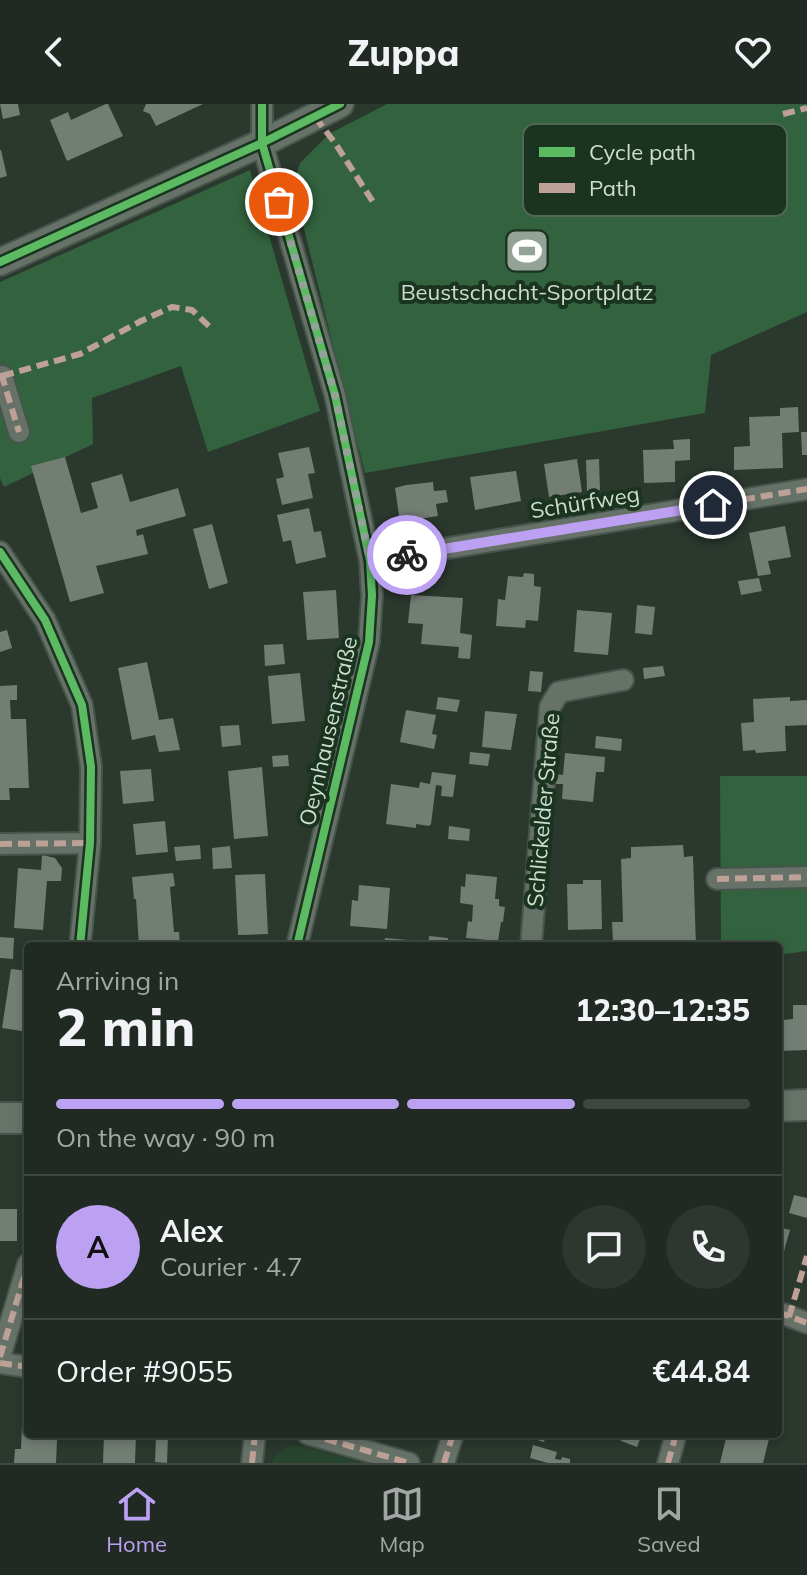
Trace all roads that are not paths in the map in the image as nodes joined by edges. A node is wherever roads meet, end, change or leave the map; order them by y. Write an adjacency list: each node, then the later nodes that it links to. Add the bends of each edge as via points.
1 (262, 104): 3 (street, Oeynhausenstraße)
2 (340, 104): 3 (street)
3 (262, 143): 4 (street); 9 (street, Oeynhausenstraße, via 335,395)
4 (0, 262)
5 (0, 376): 6 (street)
6 (19, 432)
7 (807, 489): 9 (street, Schürfweg)
8 (0, 552): 11 (street, via 45,620 82,705 91,767)
9 (370, 561): 16 (street, Oeynhausenstraße, via 369,642)
10 (623, 680): 17 (street, Schlickelder Straße, via 559,692 550,707)
11 (90, 843): 12 (street); 15 (street)
12 (0, 844)
13 (807, 877): 14 (street)
14 (717, 879)
15 (80, 942)
16 (298, 942)
17 (531, 942)
18 (807, 1105): 19 (main road)
19 (782, 1106)
20 (0, 1118): 21 (main road)
21 (24, 1118)
22 (24, 1278): 25 (street)
23 (782, 1314): 24 (street)
24 (807, 1323)
25 (0, 1360): 26 (street)
26 (24, 1366)
27 (255, 1438): 31 (street)
28 (322, 1438): 32 (street)
29 (452, 1438): 33 (street)
30 (675, 1438): 34 (street)
31 (252, 1463)
32 (409, 1463)
33 (444, 1463)
34 (668, 1463)

